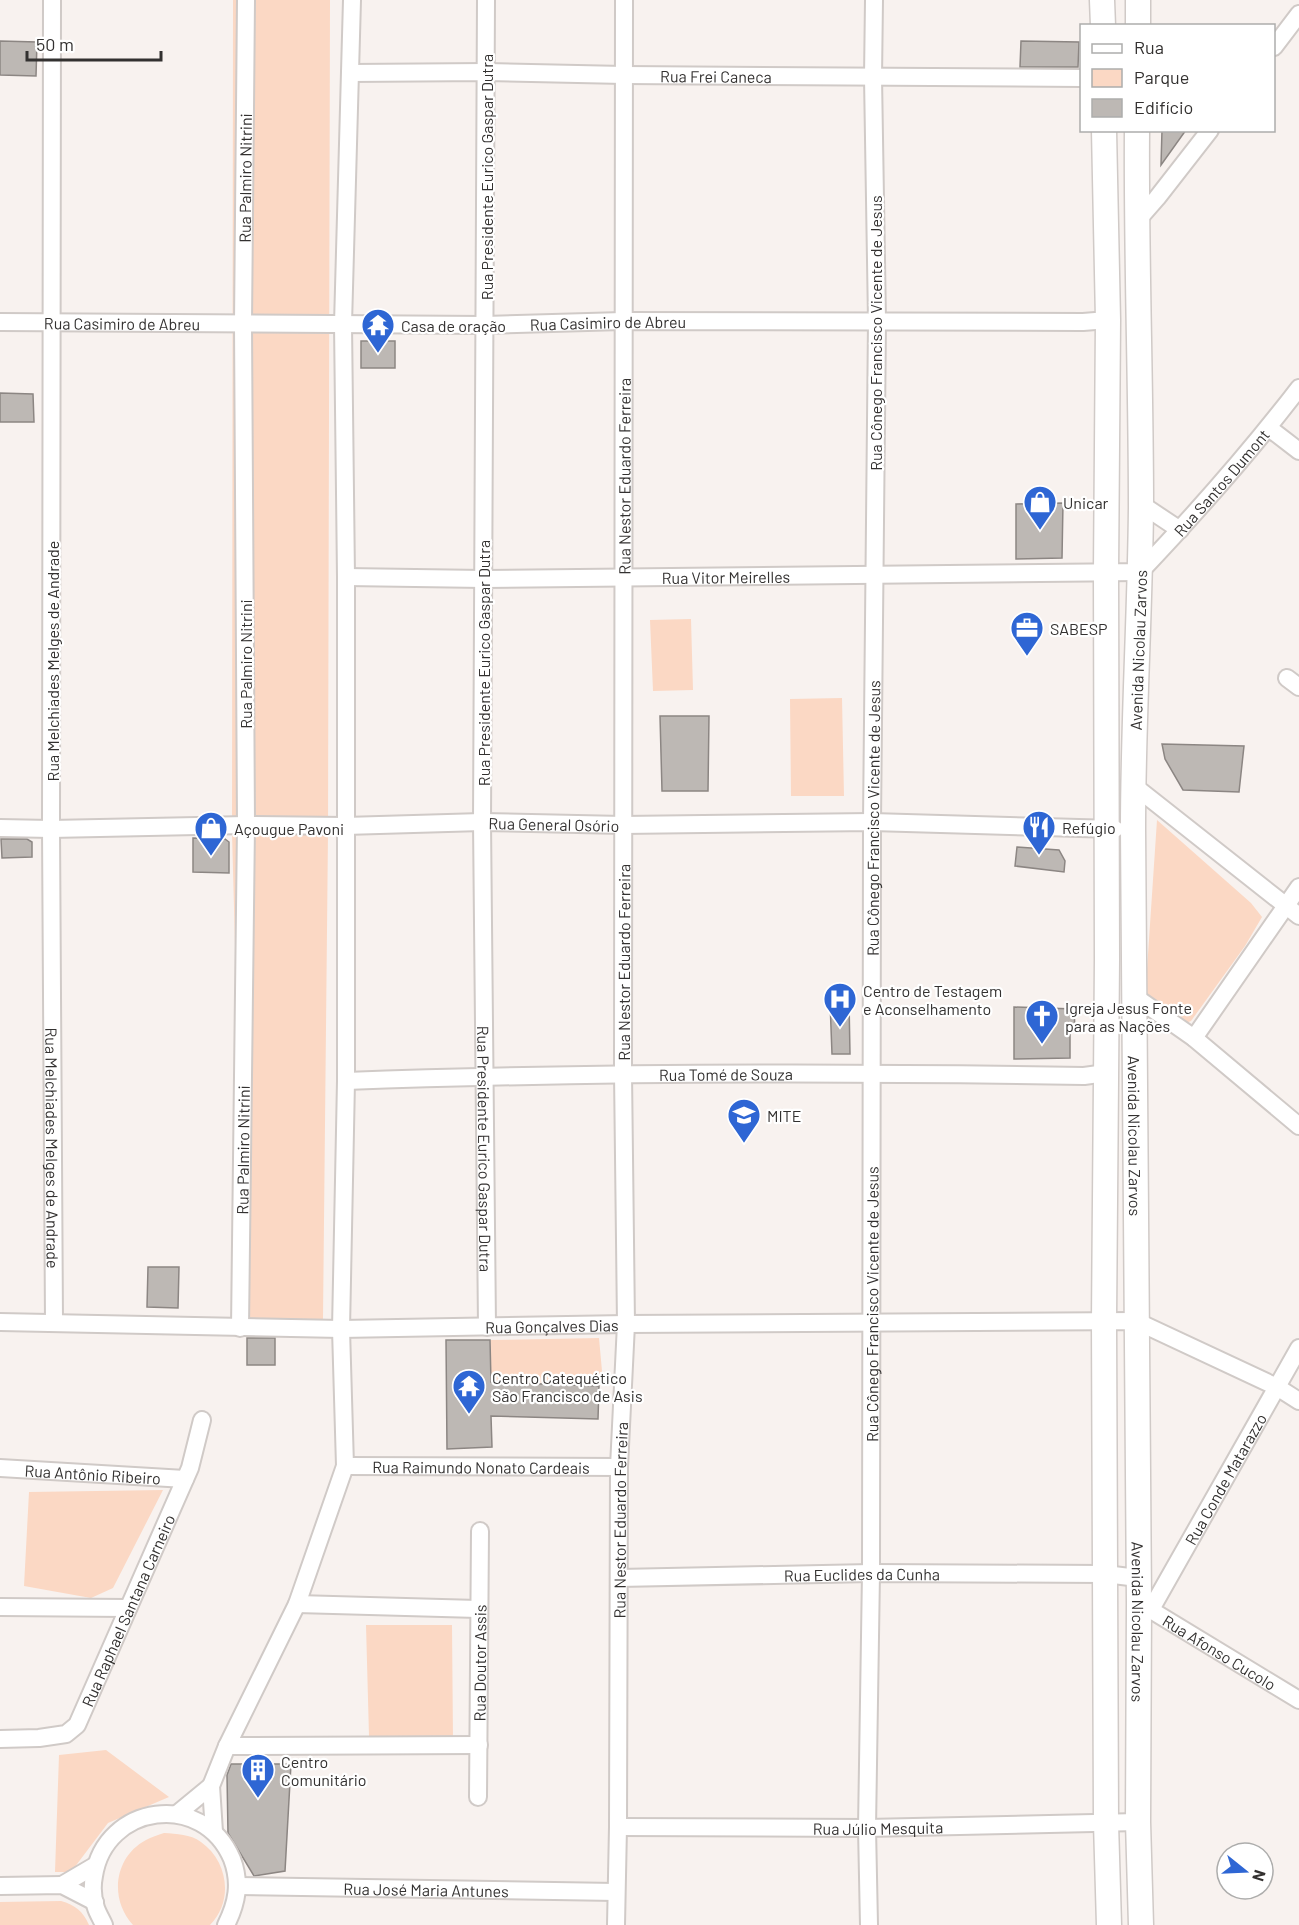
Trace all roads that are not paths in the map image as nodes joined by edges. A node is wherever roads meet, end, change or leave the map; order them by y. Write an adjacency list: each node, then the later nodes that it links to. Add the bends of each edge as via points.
1 (52, 0): 26 (street, Rua Melchiades Melges de Andrade)
2 (246, 0): 27 (street, Rua Palmiro Nitrini)
3 (352, 0): 14 (street)
4 (486, 0): 13 (street, Rua Presidente Eurico Gaspar Dutra)
5 (624, 0): 15 (street, Rua Nestor Eduardo Ferreira)
6 (874, 0): 16 (street, Rua Cônego Francisco Vicente de Jesus)
7 (1102, 0): 10 (main road)
8 (1138, 0): 11 (main road)
9 (1299, 14): 12 (street)
10 (1102, 24)
11 (1138, 24)
12 (1275, 47)
13 (487, 72): 14 (street, Rua Frei Caneca); 15 (street, Rua Frei Caneca); 29 (street, Rua Presidente Eurico Gaspar Dutra)
14 (350, 73): 28 (street)
15 (624, 75): 16 (street, Rua Frei Caneca); 23 (street, Rua Nestor Eduardo Ferreira)
16 (873, 76): 17 (street, Rua Frei Caneca); 24 (street, Rua Cônego Francisco Vicente de Jesus)
17 (1080, 78)
18 (1104, 132): 22 (main road, Avenida Nicolau Zarvos)
19 (1137, 132): 21 (main road, Avenida Nicolau Zarvos)
20 (1208, 132): 21 (street)
21 (1136, 222): 33 (main road, Avenida Nicolau Zarvos)
22 (1108, 320): 24 (street, Rua Casimiro de Abreu); 35 (main road, Avenida Nicolau Zarvos)
23 (623, 321): 24 (street, Rua Casimiro de Abreu); 29 (street, Rua Casimiro de Abreu); 39 (street, Rua Nestor Eduardo Ferreira)
24 (877, 321): 37 (street, Rua Cônego Francisco Vicente de Jesus)
25 (0, 322): 26 (street, Rua Casimiro de Abreu)
26 (53, 322): 27 (street, Rua Casimiro de Abreu); 48 (street, Rua Melchiades Melges de Andrade)
27 (243, 324): 28 (street, Rua Casimiro de Abreu); 44 (street, Rua Palmiro Nitrini)
28 (343, 324): 29 (street, Rua Casimiro de Abreu); 38 (street)
29 (485, 325): 40 (street, Rua Presidente Eurico Gaspar Dutra)
30 (1299, 388): 31 (street, Rua Santos Dumont)
31 (1269, 428): 32 (street); 34 (street, Rua Santos Dumont)
32 (1299, 451)
33 (1141, 504): 34 (street); 36 (main road, Avenida Nicolau Zarvos)
34 (1180, 530): 36 (street, Rua Santos Dumont)
35 (1106, 572): 36 (street, Rua Vitor Meirelles); 37 (street, Rua Vitor Meirelles); 49 (main road, Avenida Nicolau Zarvos)
36 (1140, 572): 41 (main road, Avenida Nicolau Zarvos)
37 (873, 575): 39 (street, Rua Vitor Meirelles); 43 (street, Rua Cônego Francisco Vicente de Jesus)
38 (346, 577): 40 (street, Rua Vitor Meirelles); 46 (street)
39 (623, 577): 40 (street, Rua Vitor Meirelles); 45 (street, Rua Nestor Eduardo Ferreira)
40 (484, 579): 42 (street, Rua Presidente Eurico Gaspar Dutra)
41 (1133, 784): 50 (main road, Avenida Nicolau Zarvos); 52 (street)
42 (482, 822): 45 (street, Rua General Osório); 46 (street, Rua General Osório); 60 (street, Rua Presidente Eurico Gaspar Dutra)
43 (872, 822): 45 (street, Rua General Osório); 49 (street, Rua General Osório); 57 (street, Rua Cônego Francisco Vicente de Jesus)
44 (246, 825): 46 (street, Rua General Osório); 48 (street, Rua General Osório); 70 (street, Rua Palmiro Nitrini)
45 (623, 825): 58 (street, Rua Nestor Eduardo Ferreira)
46 (345, 826): 61 (street)
47 (0, 828): 48 (street, Rua General Osório)
48 (51, 829): 67 (street, Rua Melchiades Melges de Andrade)
49 (1105, 829): 50 (street, Rua General Osório); 59 (main road, Avenida Nicolau Zarvos)
50 (1133, 829): 54 (main road, Avenida Nicolau Zarvos)
51 (1299, 887): 52 (street)
52 (1286, 905): 53 (street); 55 (street)
53 (1299, 916)
54 (1134, 996): 55 (street); 56 (main road, Avenida Nicolau Zarvos)
55 (1194, 1038): 62 (street)
56 (1134, 1071): 59 (main road); 64 (main road, Avenida Nicolau Zarvos)
57 (872, 1072): 58 (street, Rua Tomé de Souza); 59 (street, Rua Tomé de Souza, via 1084,1076); 66 (street, Rua Cônego Francisco Vicente de Jesus)
58 (623, 1073): 60 (street, Rua Tomé de Souza); 68 (street, Rua Nestor Eduardo Ferreira)
59 (1106, 1073): 63 (main road, Avenida Nicolau Zarvos)
60 (484, 1076): 61 (street, Rua Tomé de Souza); 69 (street, Rua Presidente Eurico Gaspar Dutra)
61 (346, 1081): 71 (street)
62 (1299, 1126)
63 (1104, 1321): 64 (street, Rua Gonçalves Dias); 66 (street, Rua Gonçalves Dias); 82 (main road, Avenida Nicolau Zarvos)
64 (1136, 1321): 73 (street); 84 (main road, Avenida Nicolau Zarvos)
65 (0, 1322): 67 (street, Rua Gonçalves Dias)
66 (871, 1322): 68 (street, Rua Gonçalves Dias); 81 (street, Rua Cônego Francisco Vicente de Jesus)
67 (54, 1323): 70 (street, Rua Gonçalves Dias)
68 (626, 1324): 69 (street, Rua Gonçalves Dias); 77 (street, Rua Nestor Eduardo Ferreira)
69 (487, 1326): 71 (street, Rua Gonçalves Dias)
70 (240, 1328): 71 (street, Rua Gonçalves Dias)
71 (341, 1329): 76 (street)
72 (1299, 1348): 73 (street, Rua Conde Matarazzo)
73 (1277, 1387): 74 (street); 87 (street, Rua Conde Matarazzo)
74 (1299, 1401)
75 (202, 1420): 79 (street, Rua Raphael Santana Carneiro)
76 (345, 1466): 77 (street, Rua Raimundo Nonato Cardeais); 85 (street)
77 (619, 1467): 83 (street, Rua Nestor Eduardo Ferreira)
78 (0, 1468): 79 (street, Rua Antônio Ribeiro)
79 (185, 1479): 88 (street, Rua Raphael Santana Carneiro)
80 (480, 1531): 89 (street, Rua Doutor Assis)
81 (871, 1573): 82 (street, Rua Euclides da Cunha); 83 (street, Rua Euclides da Cunha); 100 (street, Rua Cônego Francisco Vicente de Jesus)
82 (1105, 1574): 84 (street, Rua Euclides da Cunha); 98 (main road, Avenida Nicolau Zarvos)
83 (619, 1578): 99 (street, Rua Nestor Eduardo Ferreira)
84 (1138, 1578): 87 (main road, Avenida Nicolau Zarvos)
85 (297, 1604): 89 (street); 93 (street)
86 (0, 1607): 88 (street)
87 (1145, 1607): 90 (street, Rua Afonso Cucolo); 97 (main road, Avenida Nicolau Zarvos)
88 (128, 1608): 91 (street, Rua Raphael Santana Carneiro, via 77,1725 66,1734)
89 (478, 1609): 92 (street, Rua Doutor Assis)
90 (1299, 1700)
91 (0, 1739)
92 (479, 1745): 93 (street); 95 (street, Rua Doutor Assis)
93 (227, 1746): 94 (street)
94 (211, 1786): 96 (street); 101 (street)
95 (478, 1797)
96 (177, 1814): 101 (street); 102 (street, via 136,1819 119,1830)
97 (1138, 1822): 98 (street, Rua Júlio Mesquita); 113 (main road, Avenida Nicolau Zarvos)
98 (1106, 1823): 100 (street, Rua Júlio Mesquita); 112 (main road, Avenida Nicolau Zarvos)
99 (618, 1827): 100 (street, Rua Júlio Mesquita); 106 (street, Rua Nestor Eduardo Ferreira)
100 (867, 1828): 111 (street, Rua Cônego Francisco Vicente de Jesus)
101 (214, 1832): 105 (street, via 235,1866)
102 (96, 1864): 103 (street); 107 (street)
103 (63, 1885): 104 (street); 107 (street)
104 (0, 1886)
105 (237, 1886): 106 (street, Rua José Maria Antunes); 109 (street, via 234,1908)
106 (616, 1892): 110 (street, Rua Nestor Eduardo Ferreira)
107 (95, 1902): 108 (street)
108 (104, 1925)
109 (225, 1925)
110 (616, 1925)
111 (869, 1925)
112 (1109, 1925)
113 (1142, 1925)

